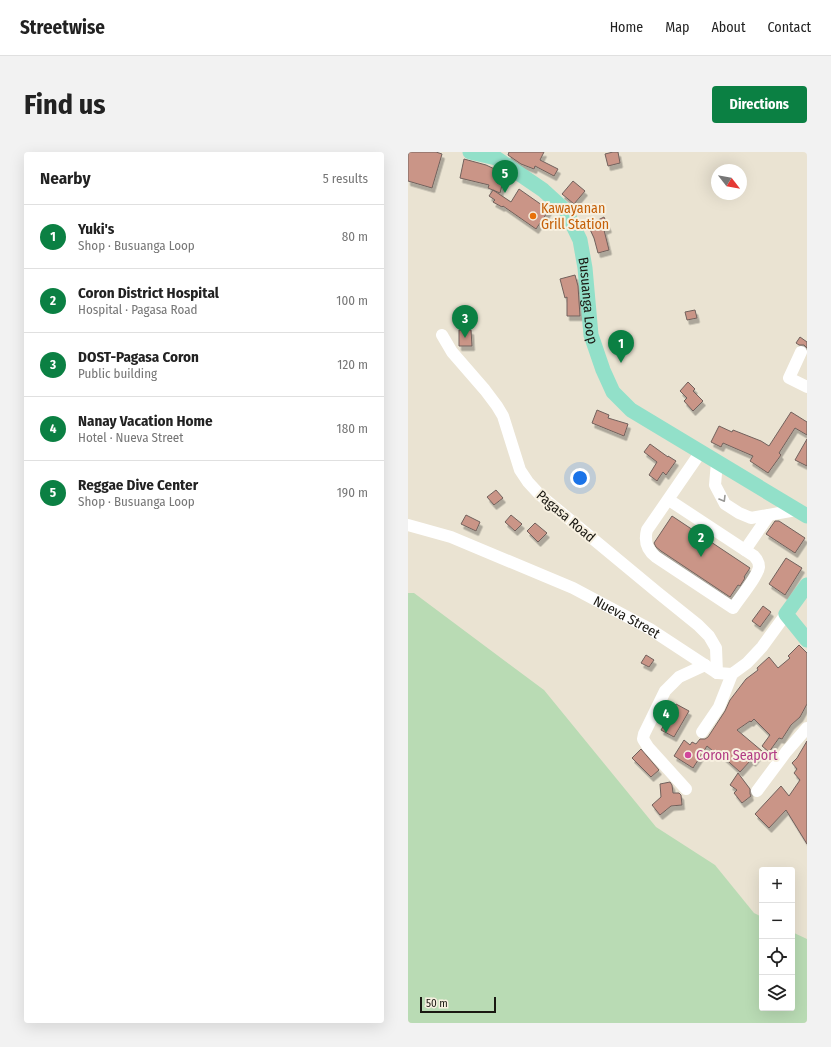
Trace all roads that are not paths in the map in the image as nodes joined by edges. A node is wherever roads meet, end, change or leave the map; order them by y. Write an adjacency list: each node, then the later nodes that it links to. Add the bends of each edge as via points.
1 (470, 152): 2 (main road, Busuanga Loop)
2 (498, 155): 6 (main road, Busuanga Loop, via 566,211 580,240 591,335 613,392 631,410)
3 (442, 335): 17 (street, Pagasa Road, via 452,352 485,390 503,416 520,470 532,486 709,636 716,648)
4 (801, 352): 5 (street, via 789,378)
5 (807, 387)
6 (700, 453): 7 (main road, Busuanga Loop); 8 (street)
7 (717, 462): 9 (main road, Busuanga Loop); 10 (street, one-way to 10, via 715,485 726,504 752,518)
8 (669, 500): 12 (street); 12 (street, via 648,530 646,541 649,550 656,558 733,608 759,570 757,559)
9 (801, 513): 10 (street)
10 (769, 514): 12 (street)
11 (408, 525): 16 (street, Nueva Street, via 452,537 573,588 650,629)
12 (745, 550)
13 (807, 584): 14 (main road)
14 (786, 614): 15 (main road); 18 (street, via 762,647)
15 (807, 640)
16 (705, 665): 17 (street, Nueva Street); 21 (street, via 679,677 665,691 644,734 648,746)
17 (717, 673): 18 (street, Nueva Street)
18 (732, 674): 20 (street, via 719,707)
19 (807, 728): 22 (street)
20 (702, 732)
21 (686, 789)
22 (757, 792)

